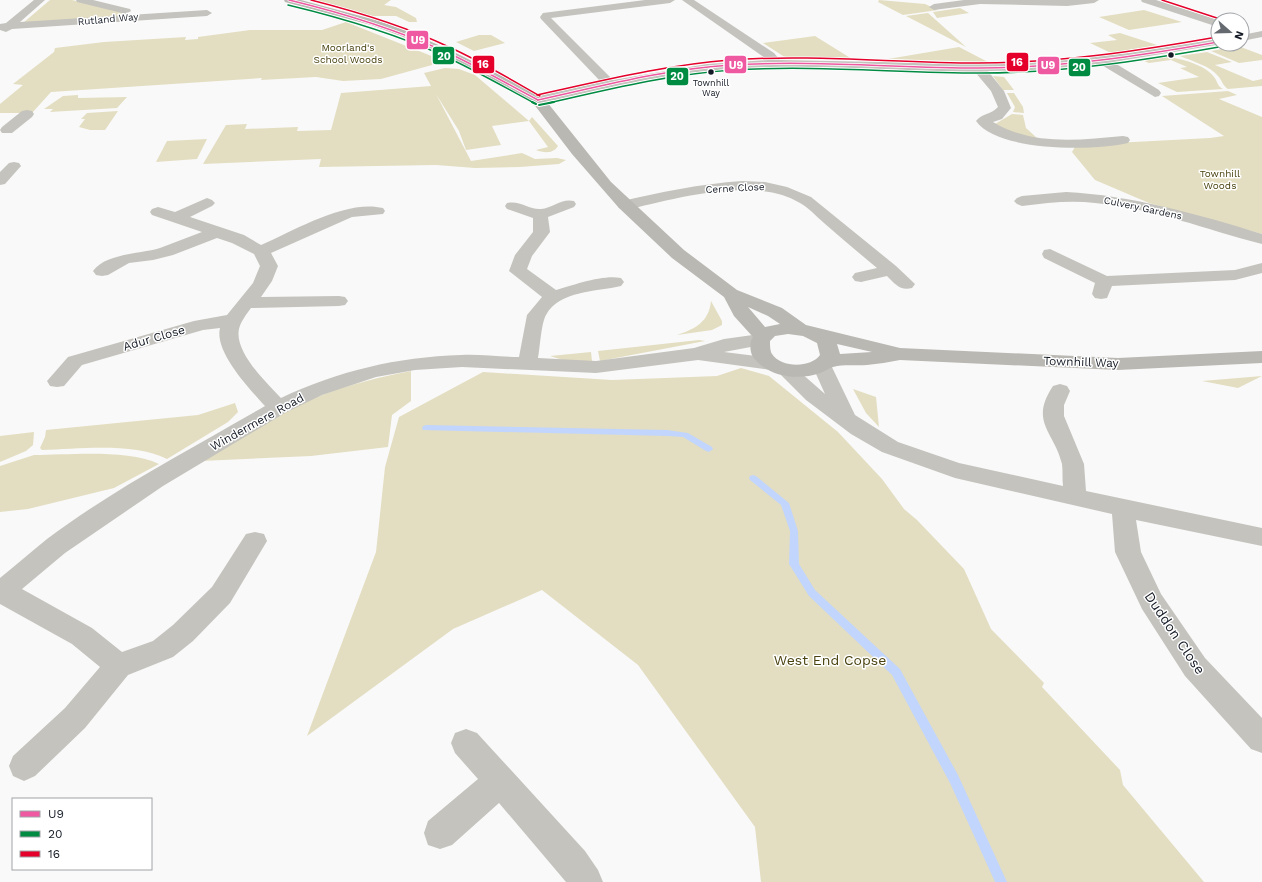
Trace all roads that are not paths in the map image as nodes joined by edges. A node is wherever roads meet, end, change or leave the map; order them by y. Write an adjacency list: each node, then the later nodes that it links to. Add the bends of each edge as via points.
1 (40, 0): 12 (street)
2 (81, 0): 10 (street)
3 (289, 0): 22 (street, via 369,21 405,34 448,53)
4 (670, 0): 20 (street, via 545,17)
5 (687, 0): 18 (street, via 770,54)
6 (1094, 0): 8 (street, via 1067,3 980,1)
7 (1146, 0): 11 (street)
8 (934, 7)
9 (207, 13): 10 (street, Rutland Way)
10 (147, 16): 12 (street, Rutland Way)
11 (1210, 21)
12 (4, 27): 14 (street)
13 (1262, 34): 15 (street)
14 (0, 35)
15 (1250, 35)
16 (1210, 43): 17 (street)
17 (1103, 61): 19 (street); 21 (street)
18 (776, 63): 19 (street); 20 (street, via 695,69)
19 (978, 68): 26 (street, via 994,85 1005,108 997,116 982,121 1014,138 1035,143)
20 (611, 85): 22 (street)
21 (1154, 93)
22 (538, 100): 33 (street, via 577,151)
23 (22, 117): 24 (street)
24 (3, 125)
25 (1123, 140): 26 (street)
26 (1061, 144): 27 (street)
27 (1071, 156)
28 (14, 166): 29 (street)
29 (0, 181)
30 (1022, 201): 40 (street, Culvery Gardens, via 1066,197 1134,204)
31 (207, 203): 38 (street)
32 (568, 204): 37 (street)
33 (625, 205): 44 (street, Cerne Close, via 714,189 767,186 783,189 806,200); 49 (street, via 678,254)
34 (513, 206): 37 (street)
35 (377, 211): 41 (street, via 349,212)
36 (158, 212): 38 (street)
37 (540, 215): 50 (street, via 543,225 541,236 524,254 518,271)
38 (176, 218): 39 (street)
39 (217, 232): 41 (street); 45 (street, via 160,253 125,254)
40 (1262, 239)
41 (261, 251): 52 (street, via 269,266 267,279)
42 (1050, 254): 43 (street, via 1102,288 1235,275)
43 (1262, 268)
44 (890, 270): 46 (street); 48 (street, Cerne Close)
45 (102, 271)
46 (861, 277)
47 (615, 282): 50 (street)
48 (906, 284)
49 (731, 294): 54 (street, via 775,312); 56 (street)
50 (553, 296): 61 (street, via 536,315)
51 (339, 301): 52 (street)
52 (247, 302): 53 (street)
53 (234, 320): 63 (street, Adur Close, via 70,354); 65 (street, via 229,331 230,342 240,362)
54 (799, 328): 55 (street); 56 (street, via 778,329)
55 (818, 335): 58 (street, Townhill Way); 60 (street, via 830,347 830,354)
56 (761, 339): 57 (street, Windermere Road, via 724,345); 62 (street, via 760,352)
57 (697, 354): 61 (street, Windermere Road, via 596,367); 62 (street, Windermere Road)
58 (900, 354): 59 (street, Townhill Way, via 1118,364); 60 (street, Townhill Way)
59 (1262, 357)
60 (825, 363): 62 (street, via 805,371); 66 (street)
61 (527, 364): 65 (street, Windermere Road, via 462,361 415,364 373,371 315,390)
62 (778, 366): 66 (street)
63 (57, 381)
64 (1060, 391): 67 (street, via 1053,405 1053,416 1073,464)
65 (278, 408): 71 (street, Windermere Road, via 107,511 56,546)
66 (845, 417): 67 (street, via 859,430 890,447 954,470)
67 (1075, 497): 68 (street)
68 (1123, 508): 69 (street); 73 (street, Duddon Close, via 1128,552 1151,601 1195,668)
69 (1262, 537)
70 (255, 541): 72 (street, via 221,595 183,633 163,649)
71 (1, 592): 72 (street, via 82,636)
72 (118, 666): 75 (street, via 75,718)
73 (1262, 739)
74 (466, 742): 76 (street)
75 (24, 766)
76 (500, 781): 77 (street); 78 (street, via 573,863)
77 (440, 832)
78 (586, 882)

